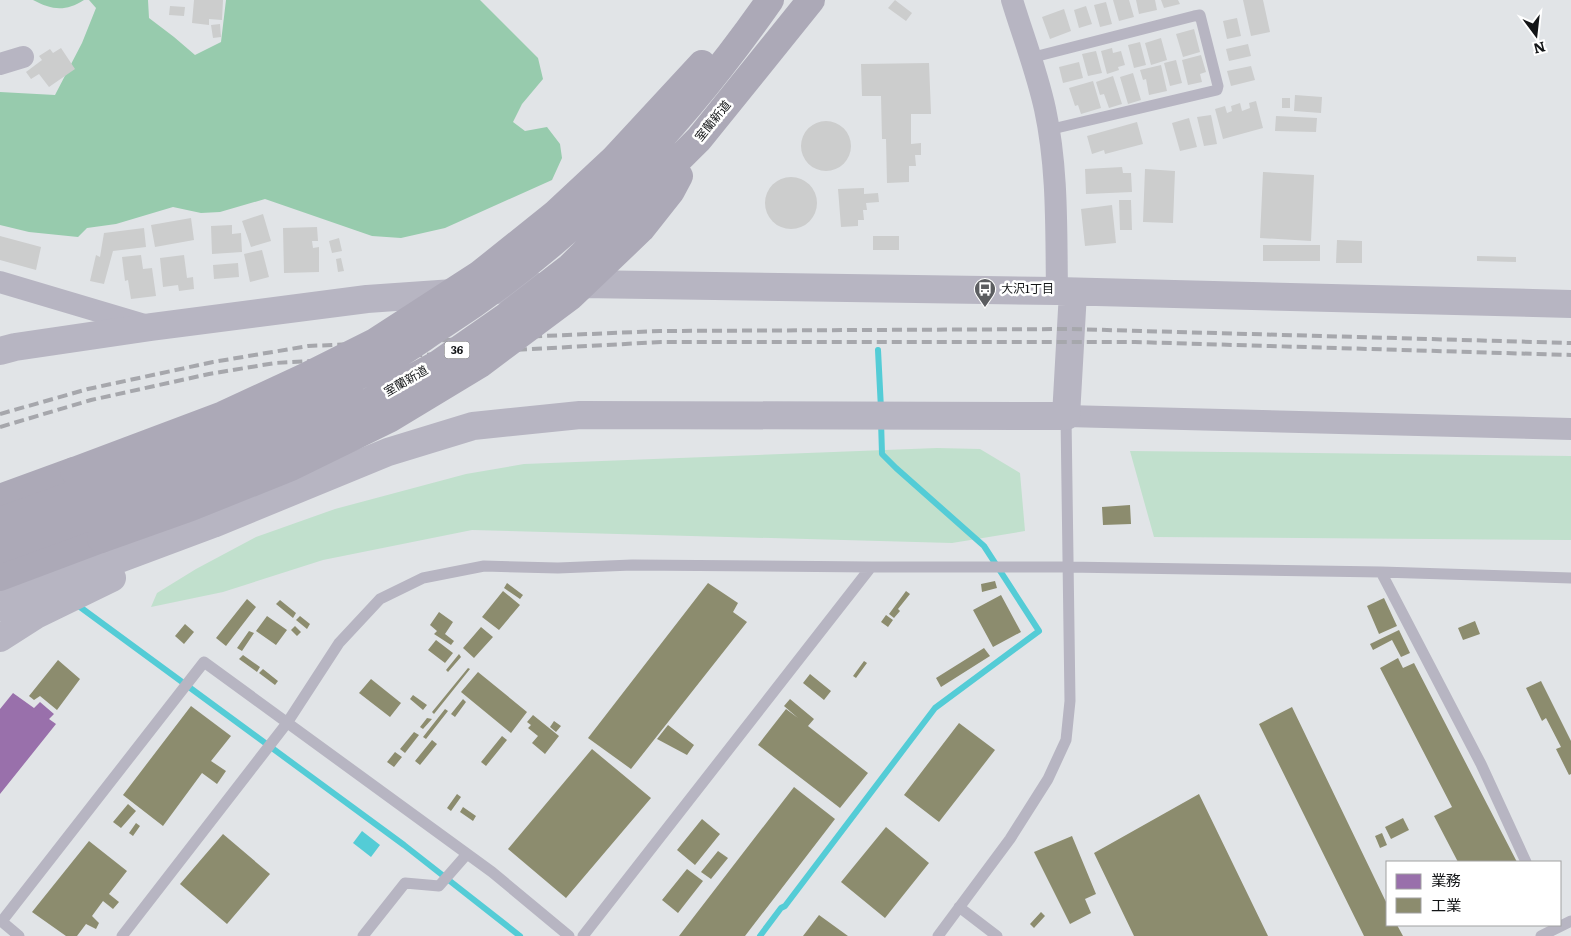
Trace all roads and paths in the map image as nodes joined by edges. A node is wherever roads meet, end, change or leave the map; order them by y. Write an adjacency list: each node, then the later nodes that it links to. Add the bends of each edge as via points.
1 (770, 0): 16 (highway, bridge, via 694,72 614,159 555,214 480,274 375,342 223,415); 17 (highway, 36, bridge, via 681,117 615,187 540,255 472,306 389,360 282,413 120,478)
2 (811, 0): 8 (highway, 室蘭新道 / 36, bridge)
3 (1012, 0): 5 (street)
4 (23, 57): 6 (street)
5 (1030, 58): 7 (street); 7 (lane, via 1200,16 1218,86 1217,90)
6 (0, 64)
7 (1048, 130): 10 (street)
8 (699, 139): 19 (highway, 室蘭新道 / 36, bridge, via 570,267 438,364 295,438); 23 (highway, bridge, via 671,191 641,228 571,296 480,364 389,419 291,467)
9 (0, 282): 12 (street)
10 (1065, 292): 11 (street); 12 (street, via 582,284 367,299); 14 (street)
11 (1571, 304)
12 (151, 327): 13 (street)
13 (0, 351)
14 (1066, 416): 15 (street); 18 (street, via 580,414 473,426 388,452); 21 (lane)
15 (1571, 428)
16 (0, 498)
17 (0, 521)
18 (213, 524): 25 (street, via 7,601); 26 (street, via 148,561 36,615)
19 (0, 549)
20 (872, 567): 21 (lane); 27 (lane, via 484,566 423,578 380,599 339,643); 37 (lane)
21 (1068, 567): 22 (lane); 30 (lane, via 1070,701 1066,740 1048,779 1010,839)
22 (1381, 572): 24 (lane); 29 (lane, via 1481,764)
23 (0, 577)
24 (1571, 578)
25 (0, 607)
26 (0, 638)
27 (287, 723): 28 (lane); 31 (lane, via 204,662); 34 (lane)
28 (467, 854): 35 (lane, via 439,886 405,883); 36 (lane)
29 (1526, 861)
30 (959, 907): 38 (lane); 39 (lane)
31 (1, 920): 33 (lane)
32 (1556, 926): 40 (lane)
33 (19, 936)
34 (122, 936)
35 (363, 936)
36 (569, 936)
37 (583, 936)
38 (938, 936)
39 (997, 936)
40 (1541, 936)

